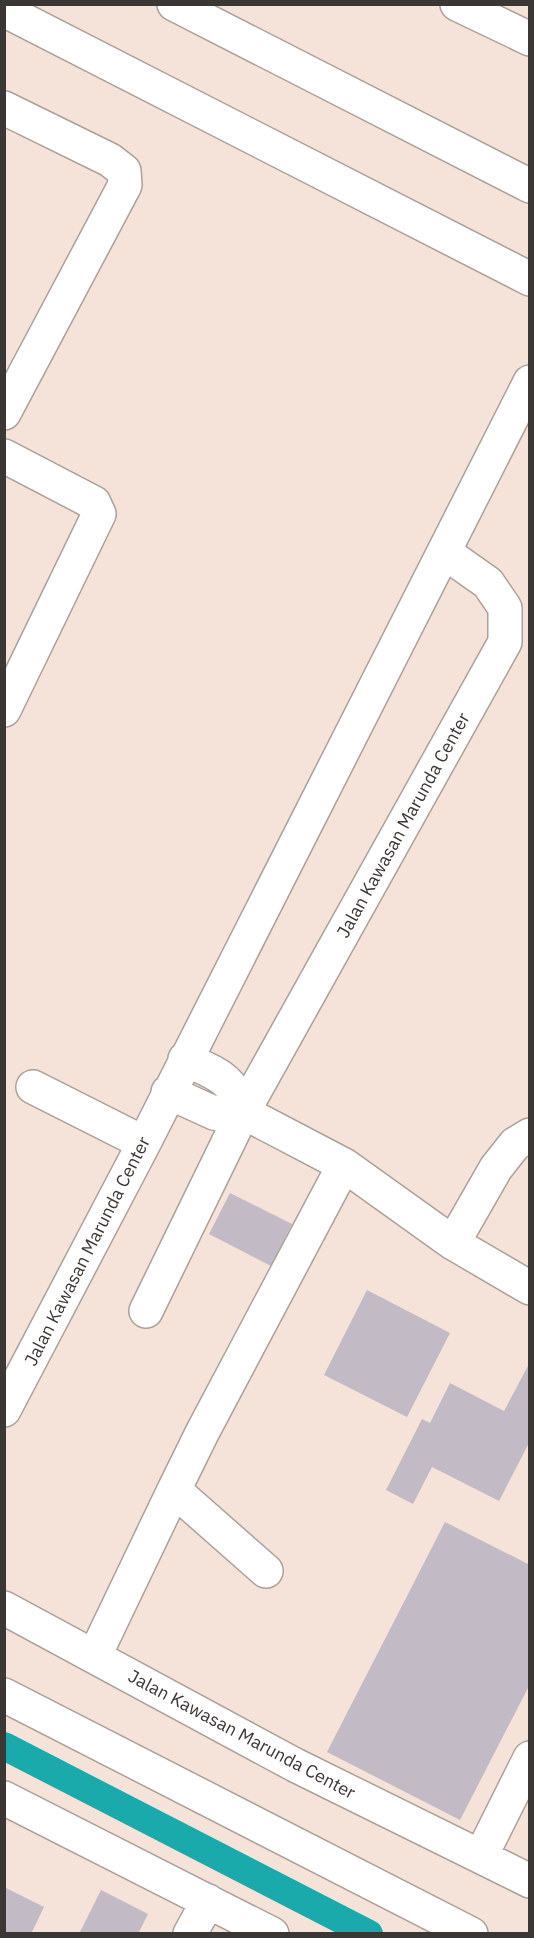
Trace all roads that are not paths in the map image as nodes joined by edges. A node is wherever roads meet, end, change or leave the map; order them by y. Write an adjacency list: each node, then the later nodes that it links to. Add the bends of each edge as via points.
1 (174, 4): 6 (lane)
2 (457, 4): 4 (lane)
3 (4, 10): 7 (lane)
4 (530, 39)
5 (4, 108): 9 (lane, via 110,160 123,171 125,185)
6 (530, 186)
7 (530, 279)
8 (530, 382): 11 (lane, Jalan Kawasan Marunda Center)
9 (4, 412)
10 (4, 456): 12 (lane, via 94,503 99,514)
11 (444, 552): 13 (lane, Jalan Kawasan Marunda Center); 16 (lane, Jalan Kawasan Marunda Center, via 488,583 505,608 504,642)
12 (4, 710)
13 (185, 1059): 15 (lane, Jalan Kawasan Marunda Center); 16 (lane, via 231,1084)
14 (33, 1087): 18 (lane)
15 (168, 1092): 16 (lane, via 214,1113 228,1116); 18 (lane, Jalan Kawasan Marunda Center)
16 (243, 1112): 19 (lane); 22 (lane, Jalan Kawasan Marunda Center)
17 (530, 1136): 20 (lane, via 514,1144 496,1168)
18 (144, 1143): 23 (lane, Jalan Kawasan Marunda Center)
19 (344, 1165): 20 (lane); 24 (lane)
20 (453, 1243): 21 (lane)
21 (530, 1288)
22 (146, 1311)
23 (8, 1395)
24 (174, 1490): 25 (lane); 27 (lane)
25 (266, 1571)
26 (4, 1608): 27 (lane, Jalan Kawasan Marunda Center)
27 (95, 1655): 31 (lane, Jalan Kawasan Marunda Center, via 295,1764)
28 (4, 1695): 36 (lane)
29 (530, 1758): 31 (lane)
30 (4, 1798): 33 (lane)
31 (481, 1856): 32 (lane, Jalan Kawasan Marunda Center)
32 (530, 1881)
33 (207, 1901): 34 (lane); 35 (lane)
34 (269, 1933)
35 (190, 1934)
36 (471, 1934)

